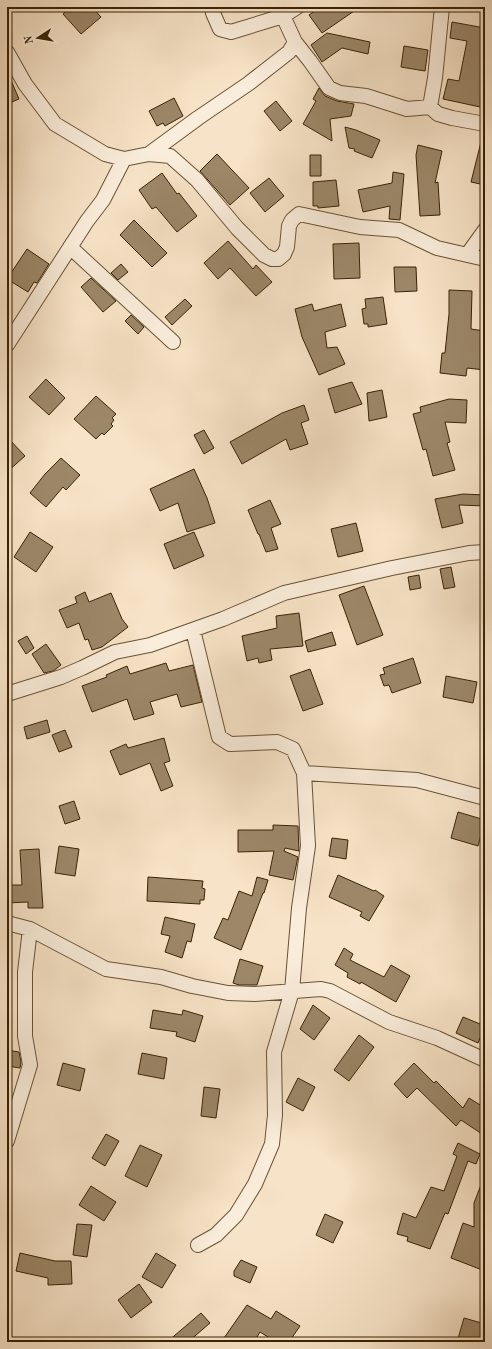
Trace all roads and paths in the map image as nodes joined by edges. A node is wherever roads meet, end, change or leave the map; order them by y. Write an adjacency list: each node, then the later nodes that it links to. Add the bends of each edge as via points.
1 (213, 7): 4 (street, via 220,29 231,32)
2 (297, 7): 4 (street)
3 (442, 7): 7 (street)
4 (283, 16): 5 (street)
5 (295, 42): 7 (street, via 329,88 407,109); 9 (street, via 289,52 248,84)
6 (7, 52): 10 (street, via 25,84 55,124 106,154)
7 (430, 107): 8 (street, via 438,114)
8 (485, 124)
9 (149, 154): 10 (street); 13 (street, via 170,156 197,180 237,228 264,255 272,259 278,259 284,254 289,226 299,214 360,227 399,230 437,248)
10 (124, 159): 12 (street, via 103,200)
11 (485, 230): 13 (street)
12 (70, 247): 15 (street); 16 (street)
13 (468, 255): 14 (street)
14 (485, 259)
15 (173, 342)
16 (7, 345)
17 (485, 552): 18 (street, via 392,568 284,593)
18 (193, 630): 19 (street, via 150,645 115,652 61,677); 20 (street, via 219,737 230,744 277,742 293,749)
19 (7, 694)
20 (304, 773): 21 (street, via 416,780); 24 (street, via 308,846 298,908)
21 (485, 798)
22 (7, 923): 23 (street)
23 (30, 929): 24 (street, via 106,969 160,976 228,993); 26 (street, via 24,972 25,1036 30,1065)
24 (292, 991): 25 (street, via 330,991 389,1022 437,1038); 27 (street, via 274,1052 275,1115 272,1144 255,1184 236,1215 216,1235)
25 (485, 1060)
26 (7, 1141)
27 (198, 1245)

